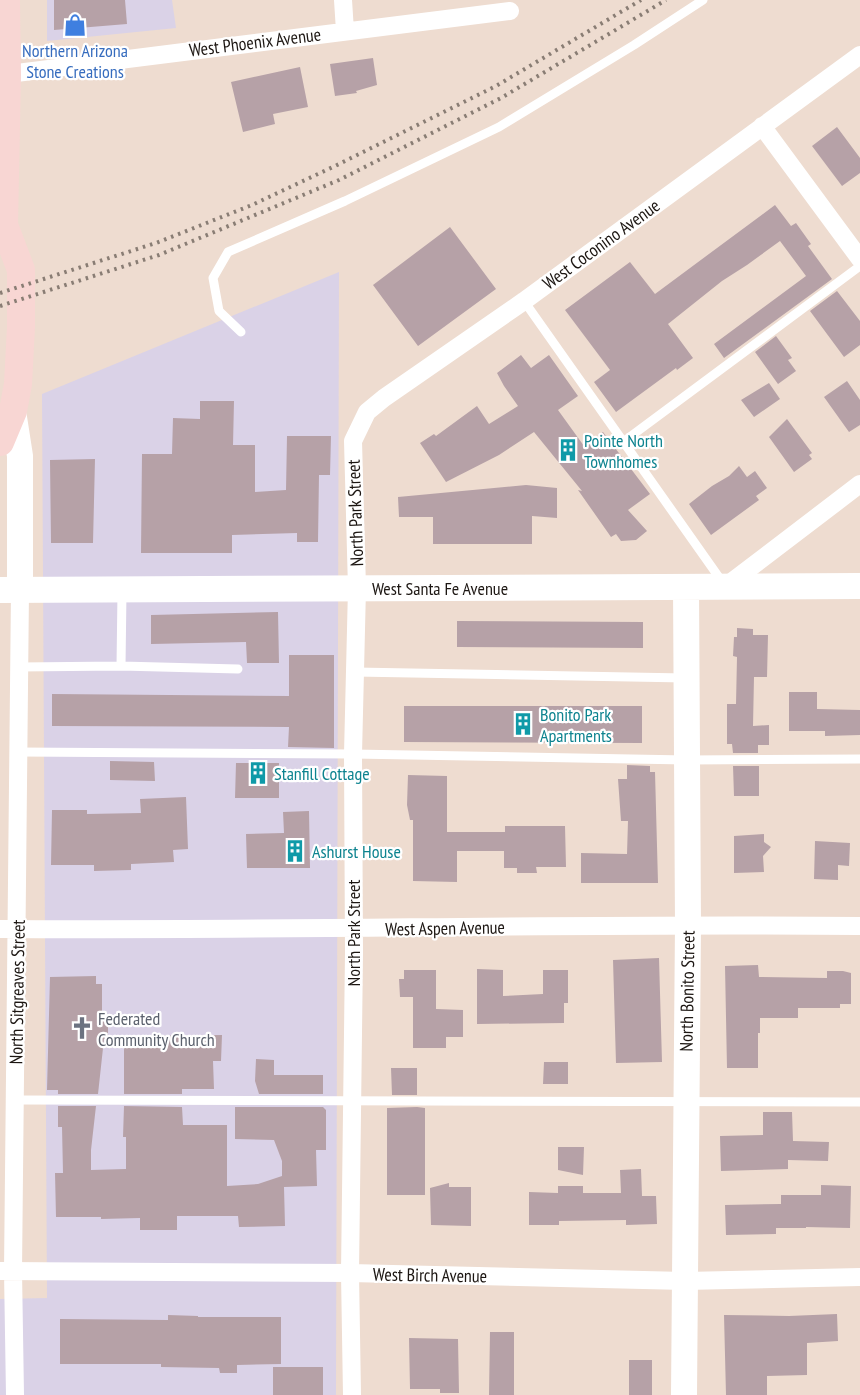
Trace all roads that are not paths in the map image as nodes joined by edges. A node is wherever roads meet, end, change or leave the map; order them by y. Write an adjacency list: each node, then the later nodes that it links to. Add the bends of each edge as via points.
1 (6, 0): 7 (main road)
2 (343, 0): 5 (street)
3 (703, 0): 13 (lane, via 634,46 499,126 345,201 228,252 213,278 219,312)
4 (510, 11): 5 (street, West Phoenix Avenue)
5 (345, 31): 7 (street, West Phoenix Avenue)
6 (860, 54): 8 (street, West Coconino Avenue)
7 (3, 75): 9 (main road)
8 (762, 126): 10 (street); 12 (street, West Coconino Avenue)
9 (2, 229): 14 (main road, via 20,270 20,354)
10 (860, 259)
11 (860, 266): 17 (lane)
12 (524, 301): 15 (street, West Coconino Avenue, via 384,398 367,412); 17 (lane)
13 (241, 332)
14 (12, 411): 16 (main road); 24 (street, via 20,456)
15 (352, 441): 22 (street, North Park Street)
16 (0, 442)
17 (623, 442): 21 (lane)
18 (860, 484): 21 (street)
19 (860, 586): 21 (street, West Santa Fe Avenue)
20 (686, 587): 21 (street, West Santa Fe Avenue); 22 (street, West Santa Fe Avenue); 29 (street, North Bonito Street)
21 (725, 587)
22 (357, 588): 23 (street, West Santa Fe Avenue); 28 (street, North Park Street)
23 (122, 589): 24 (street, West Santa Fe Avenue); 25 (lane)
24 (10, 590): 26 (street, North Sitgreaves Street)
25 (121, 666): 26 (lane); 27 (lane)
26 (19, 667): 30 (street, North Sitgreaves Street)
27 (238, 669)
28 (355, 672): 29 (lane); 31 (street, North Park Street)
29 (686, 678): 33 (street, North Bonito Street)
30 (18, 752): 31 (lane); 37 (street, North Sitgreaves Street)
31 (353, 754): 33 (lane); 38 (street, North Park Street)
32 (860, 759): 33 (lane)
33 (687, 760): 34 (street, North Bonito Street)
34 (688, 924): 35 (street, West Aspen Avenue); 38 (street, West Aspen Avenue); 41 (street, North Bonito Street)
35 (860, 926)
36 (0, 929): 37 (street, West Aspen Avenue)
37 (18, 929): 38 (street, West Aspen Avenue); 39 (street, North Sitgreaves Street)
38 (354, 929): 40 (street, North Park Street)
39 (16, 1100): 40 (lane); 43 (street, North Sitgreaves Street)
40 (352, 1100): 41 (lane); 44 (street, North Park Street)
41 (686, 1101): 42 (lane); 46 (street, North Bonito Street)
42 (860, 1102)
43 (7, 1271): 44 (street, West Birch Avenue); 47 (street, North Sitgreaves Street)
44 (350, 1273): 46 (street, West Birch Avenue); 48 (street, North Park Street)
45 (860, 1277): 46 (street, West Birch Avenue)
46 (685, 1281): 49 (street, North Bonito Street)
47 (15, 1395)
48 (352, 1395)
49 (684, 1395)

